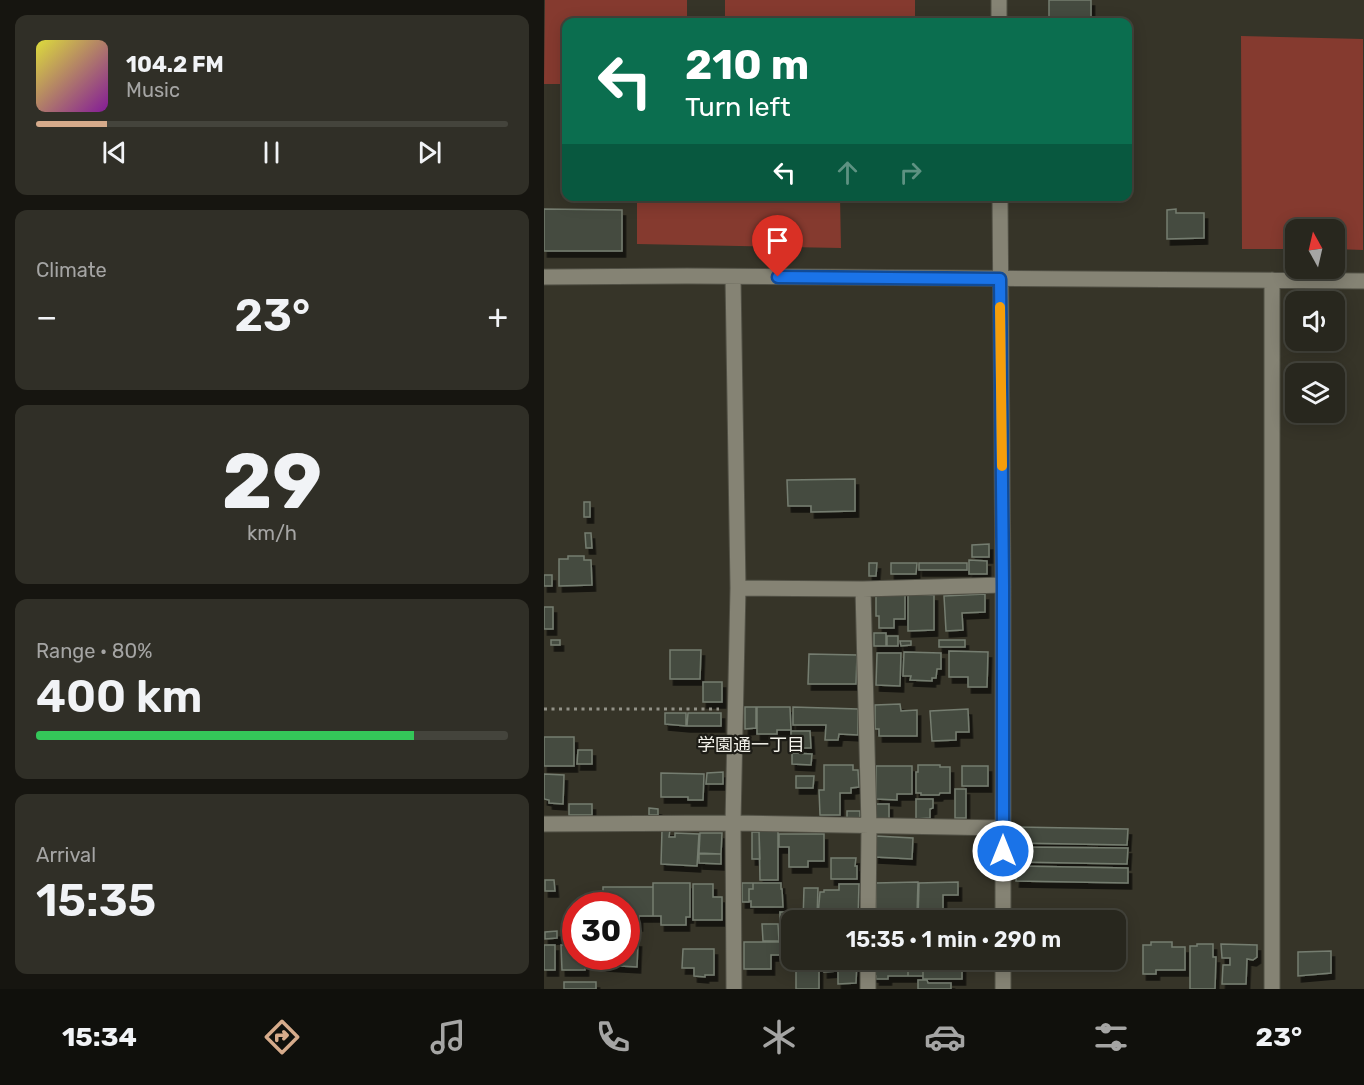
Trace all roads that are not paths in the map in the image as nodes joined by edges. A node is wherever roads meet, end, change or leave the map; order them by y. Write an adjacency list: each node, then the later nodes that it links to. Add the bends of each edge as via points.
1 (999, 0): 2 (street)
2 (999, 18)
3 (1000, 201): 6 (street)
4 (544, 277): 5 (street)
5 (733, 277): 6 (street); 10 (street)
6 (1000, 279): 7 (street); 9 (street)
7 (1272, 280): 8 (street); 23 (street)
8 (1363, 281)
9 (1003, 585): 11 (street); 15 (street)
10 (738, 588): 11 (street); 12 (street)
11 (863, 589): 14 (street)
12 (733, 823): 13 (street); 14 (street); 20 (street)
13 (544, 824)
14 (869, 826): 15 (street); 16 (street)
15 (1003, 828): 17 (street)
16 (868, 910)
17 (1003, 910)
18 (868, 970): 21 (street)
19 (1003, 970): 22 (street)
20 (734, 989)
21 (868, 989)
22 (1003, 989)
23 (1272, 989)

